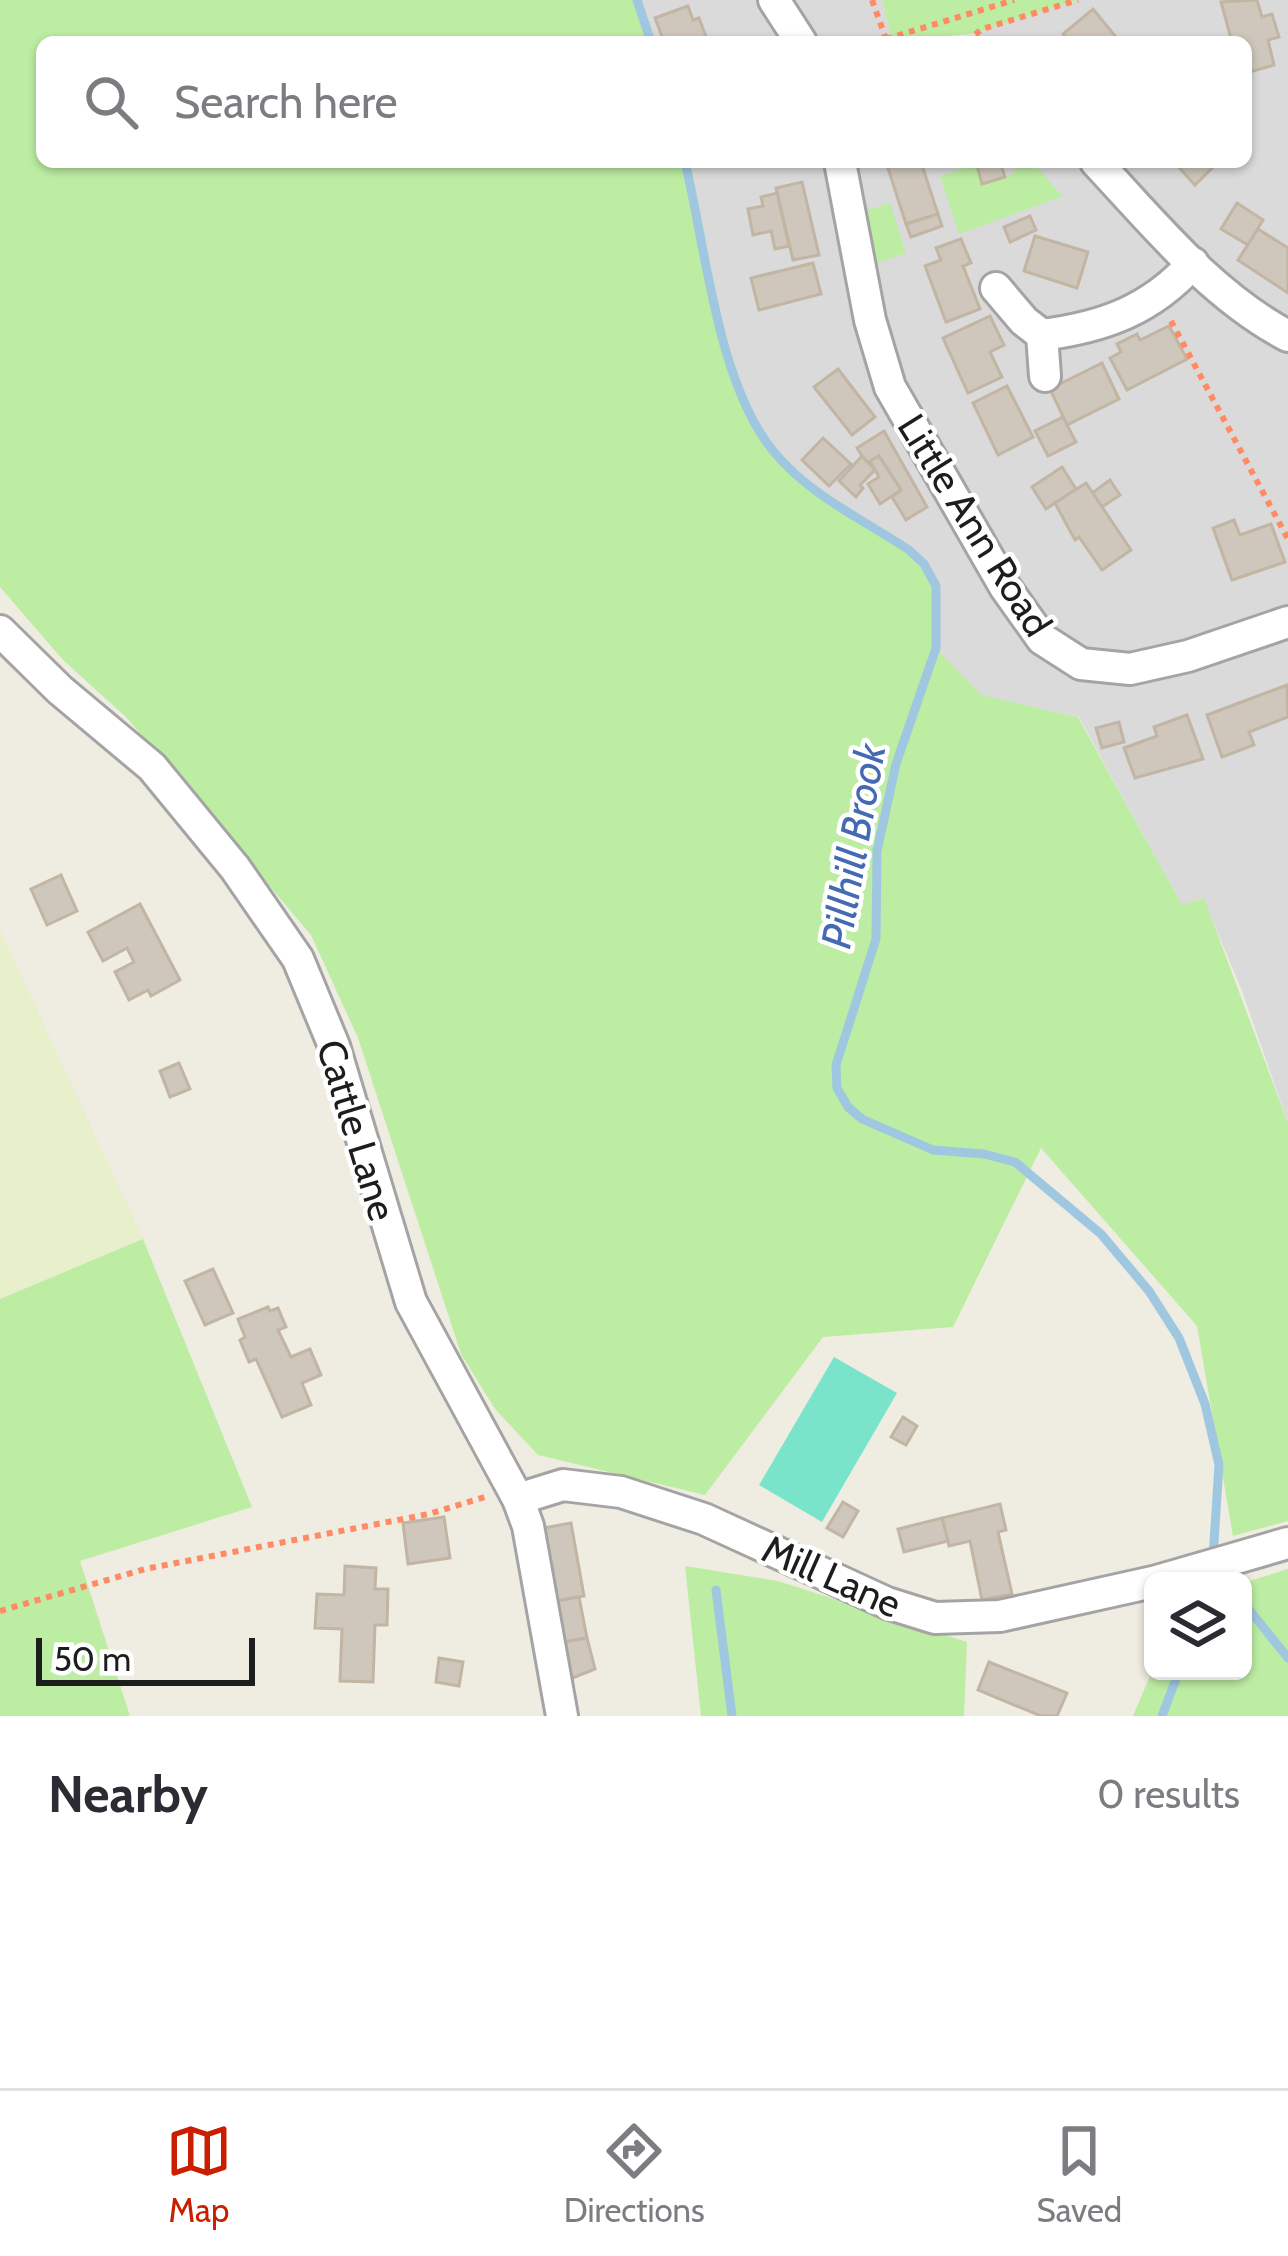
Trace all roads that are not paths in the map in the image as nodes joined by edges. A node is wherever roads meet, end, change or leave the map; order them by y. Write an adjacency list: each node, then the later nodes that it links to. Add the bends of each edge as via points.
1 (774, 0): 2 (street)
2 (798, 36)
3 (841, 168): 10 (street, Little Ann Road, via 890,387 1042,639 1081,664 1130,669)
4 (1102, 168): 5 (street)
5 (1193, 263): 7 (street, via 1158,297 1123,315); 8 (street)
6 (996, 288): 7 (street)
7 (1042, 334): 9 (street)
8 (1288, 336)
9 (1045, 376)
10 (1288, 622)
11 (0, 631): 12 (street, Cattle Lane, via 152,767 298,959 334,1046 415,1313)
12 (518, 1499): 15 (street, Mill Lane, via 563,1485 621,1492 935,1618 1000,1616); 16 (street, Cattle Lane, via 538,1567)
13 (1288, 1543): 14 (street, Mill Lane)
14 (1189, 1572)
15 (1144, 1584)
16 (562, 1716)

